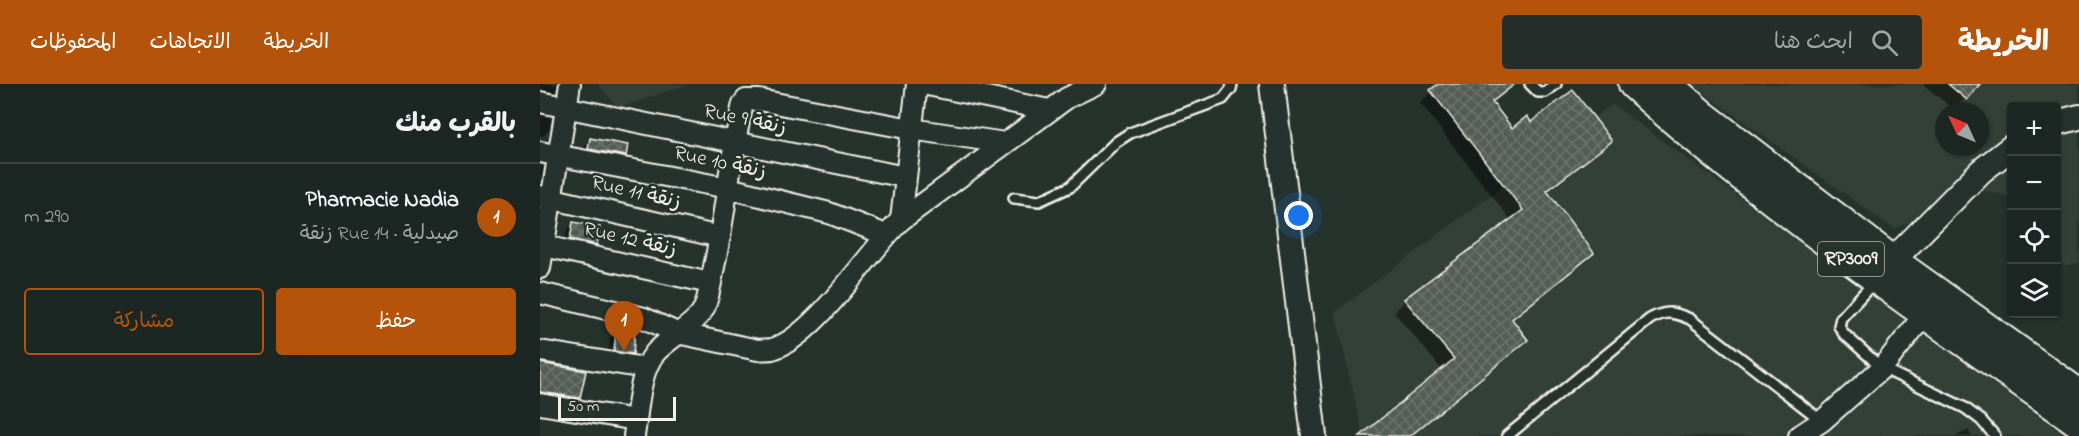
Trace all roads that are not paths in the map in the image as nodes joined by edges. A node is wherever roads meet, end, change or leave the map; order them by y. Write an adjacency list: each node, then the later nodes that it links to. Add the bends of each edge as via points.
1 (570, 84): 12 (street)
2 (917, 84): 16 (street)
3 (923, 84): 13 (street)
4 (1094, 84): 13 (street)
5 (1232, 84): 24 (lane, via 1223,99 1130,133 1070,187 1039,201)
6 (1272, 84): 43 (street)
7 (1530, 84): 8 (lane, via 1538,92)
8 (1556, 84)
9 (1634, 84): 30 (main road, RP3009, via 1763,194)
10 (1666, 84): 30 (main road, RP3009)
11 (540, 102): 12 (street, Rue 9 زنقة)
12 (566, 106): 17 (street, Rue 9 زنقة); 20 (street)
13 (1049, 110): 18 (street)
14 (2079, 117): 15 (street)
15 (2061, 122)
16 (911, 129): 17 (street, via 751,98 743,104); 18 (street); 21 (street)
17 (734, 143): 21 (street, Rue 9 زنقة); 22 (street)
18 (1005, 143): 25 (street)
19 (2007, 151): 30 (street, via 1981,171)
20 (549, 154): 22 (street, Rue 10 زنقة); 23 (street)
21 (905, 177): 25 (street)
22 (728, 188): 26 (street, Rue 10 زنقة, via 829,213); 27 (street)
23 (545, 197): 27 (street, Rue 11 زنقة); 28 (street)
24 (1014, 198)
25 (901, 220): 26 (street)
26 (886, 235): 34 (street, via 836,297 789,341 758,350)
27 (720, 237): 31 (street)
28 (542, 245): 29 (street); 31 (street, Rue 12 زنقة)
29 (540, 268)
30 (1885, 270): 33 (main road, RP3009); 37 (lane, via 1841,318 1839,326); 38 (main road, RP3009)
31 (710, 283): 34 (street, via 704,308)
32 (540, 293): 34 (street, via 644,318)
33 (1925, 314): 37 (street); 41 (main road, RP3009)
34 (677, 333): 36 (street)
35 (540, 351): 36 (street)
36 (645, 368): 42 (street)
37 (1882, 368): 40 (street); 46 (lane, via 1965,408)
38 (2079, 395)
39 (540, 404): 42 (street)
40 (1822, 420): 44 (lane, via 1690,319 1662,312); 45 (street)
41 (2079, 422)
42 (635, 428)
43 (1314, 436)
44 (1507, 436)
45 (1799, 436)
46 (1995, 436)

